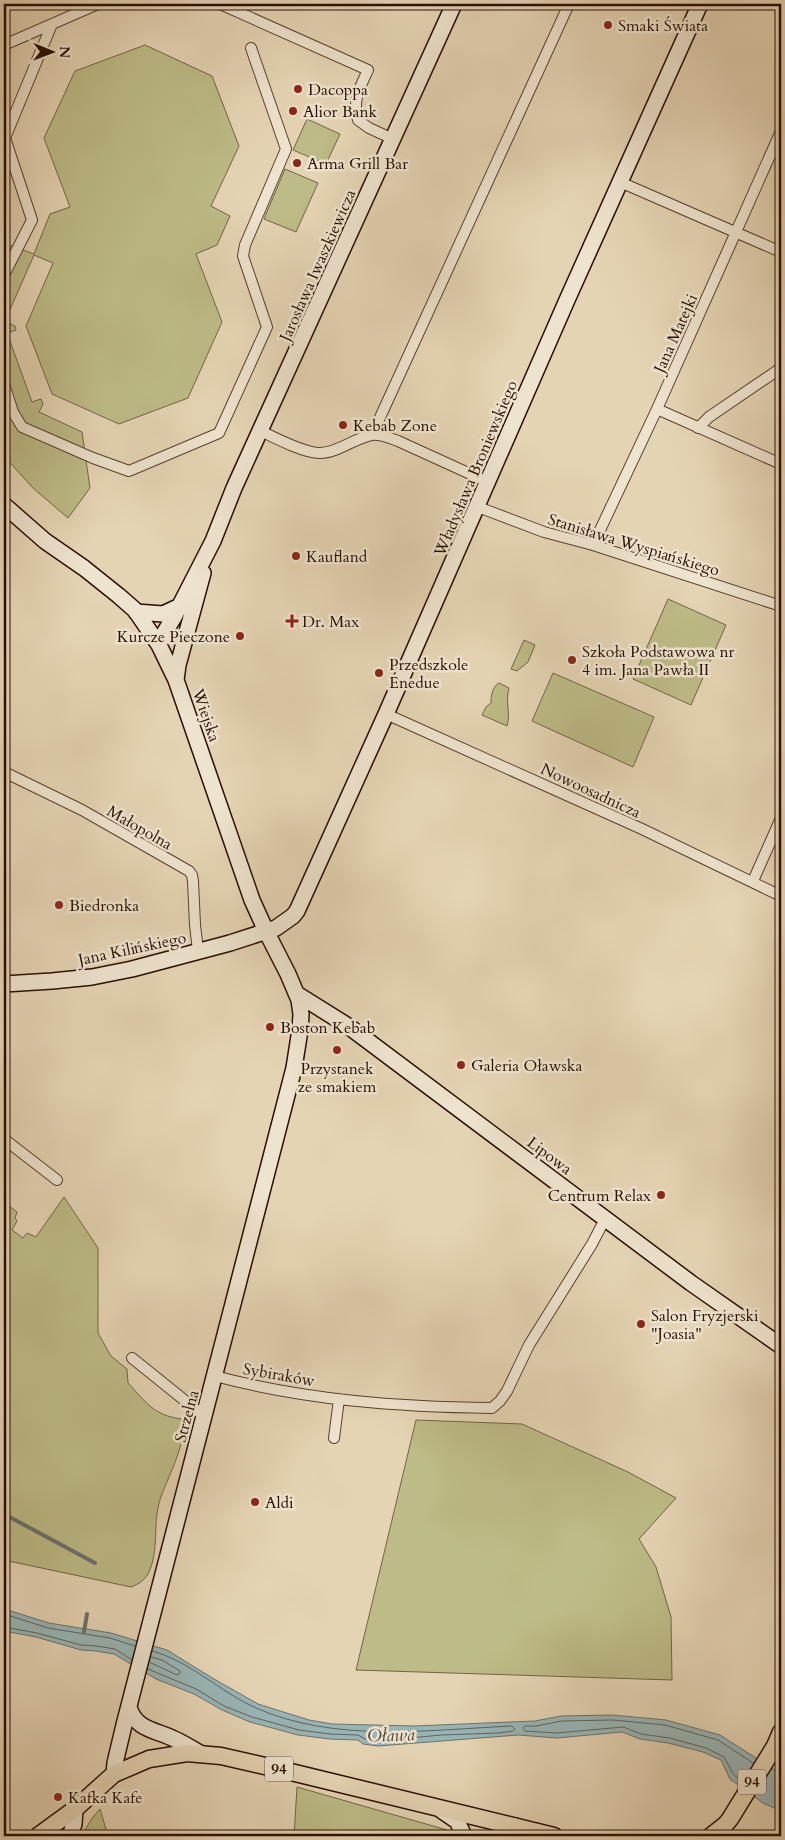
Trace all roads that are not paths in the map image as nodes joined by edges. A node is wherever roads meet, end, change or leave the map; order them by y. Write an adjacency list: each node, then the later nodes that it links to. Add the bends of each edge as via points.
1 (98, 4): 8 (street)
2 (220, 4): 12 (street, via 368,70 357,94 358,120)
3 (454, 4): 12 (street, Jarosława Iwaszkiewicza)
4 (569, 4): 22 (street)
5 (700, 4): 13 (street, Władysława Broniewskiego)
6 (776, 4): 7 (street)
7 (781, 6)
8 (52, 24): 9 (street); 16 (street, via 6,138 32,220)
9 (4, 45)
10 (251, 48): 18 (street, via 286,149 243,256 267,327 219,433 129,471 22,427 13,412)
11 (781, 131): 14 (street, Jana Matejki)
12 (393, 139): 21 (street, Jarosława Iwaszkiewicza)
13 (620, 182): 14 (street); 24 (street, Władysława Broniewskiego)
14 (736, 232): 15 (street); 19 (street, Jana Matejki)
15 (781, 252)
16 (4, 276)
17 (781, 368): 20 (street)
18 (4, 384)
19 (657, 409): 20 (street); 28 (street, Jana Matejki)
20 (698, 428): 23 (street)
21 (261, 431): 22 (street, via 319,453); 27 (street, Jarosława Iwaszkiewicza)
22 (372, 435): 24 (street, via 398,441)
23 (781, 464)
24 (488, 482): 26 (street, Władysława Broniewskiego)
25 (4, 505): 31 (street, Wiejska, via 45,541 106,584)
26 (478, 507): 28 (street, Stanisława Wyspiańskiego, via 544,532); 35 (street, Władysława Broniewskiego)
27 (213, 541): 30 (street, Jarosława Iwaszkiewicza); 32 (street, Jarosława Iwaszkiewicza)
28 (593, 545): 29 (street, Stanisława Wyspiańskiego)
29 (781, 606)
30 (178, 607): 31 (street, via 163,614); 33 (street, Jarosława Iwaszkiewicza)
31 (136, 612): 33 (street, Wiejska)
32 (186, 631): 33 (street, via 174,644); 34 (street, Jarosława Iwaszkiewicza)
33 (160, 646): 34 (street, Wiejska)
34 (176, 680): 40 (street, Wiejska, via 252,900)
35 (386, 714): 38 (street, Nowoosadnicza); 40 (street, Władysława Broniewskiego, via 300,908 286,922)
36 (4, 772): 41 (street, Małopolna, via 82,810 189,871 193,881)
37 (781, 818): 38 (street)
38 (753, 881): 39 (street, Nowoosadnicza)
39 (781, 896)
40 (266, 931): 41 (street, Jana Kilińskiego); 43 (street, Wiejska)
41 (198, 951): 42 (street, Jana Kilińskiego, via 92,976)
42 (4, 984)
43 (296, 994): 46 (street, Lipowa, via 352,1029); 49 (street, Strzelna, via 301,1014 294,1068)
44 (4, 1139): 45 (street)
45 (57, 1180)
46 (605, 1219): 47 (street, Lipowa); 50 (street, Sybiraków, via 529,1345 507,1391 492,1408)
47 (781, 1346)
48 (132, 1358): 51 (street)
49 (215, 1376): 50 (street, Sybiraków, via 267,1389); 51 (street, Strzelna)
50 (344, 1400): 52 (street)
51 (204, 1416): 53 (street, Strzelna)
52 (334, 1438)
53 (130, 1705): 55 (street, via 134,1718 146,1729 170,1736); 56 (street, Strzelna)
54 (779, 1739): 65 (main road, 94, via 730,1819)
55 (200, 1753): 56 (main road, 94, via 155,1757); 57 (main road, 94)
56 (114, 1774): 58 (main road, 94)
57 (438, 1808): 59 (main road, 94); 62 (street, via 457,1821)
58 (75, 1809): 60 (main road, 94); 61 (street)
59 (518, 1831): 63 (street); 64 (main road, 94)
60 (38, 1836)
61 (70, 1836)
62 (464, 1836)
63 (500, 1836)
64 (554, 1836)
65 (710, 1836)

